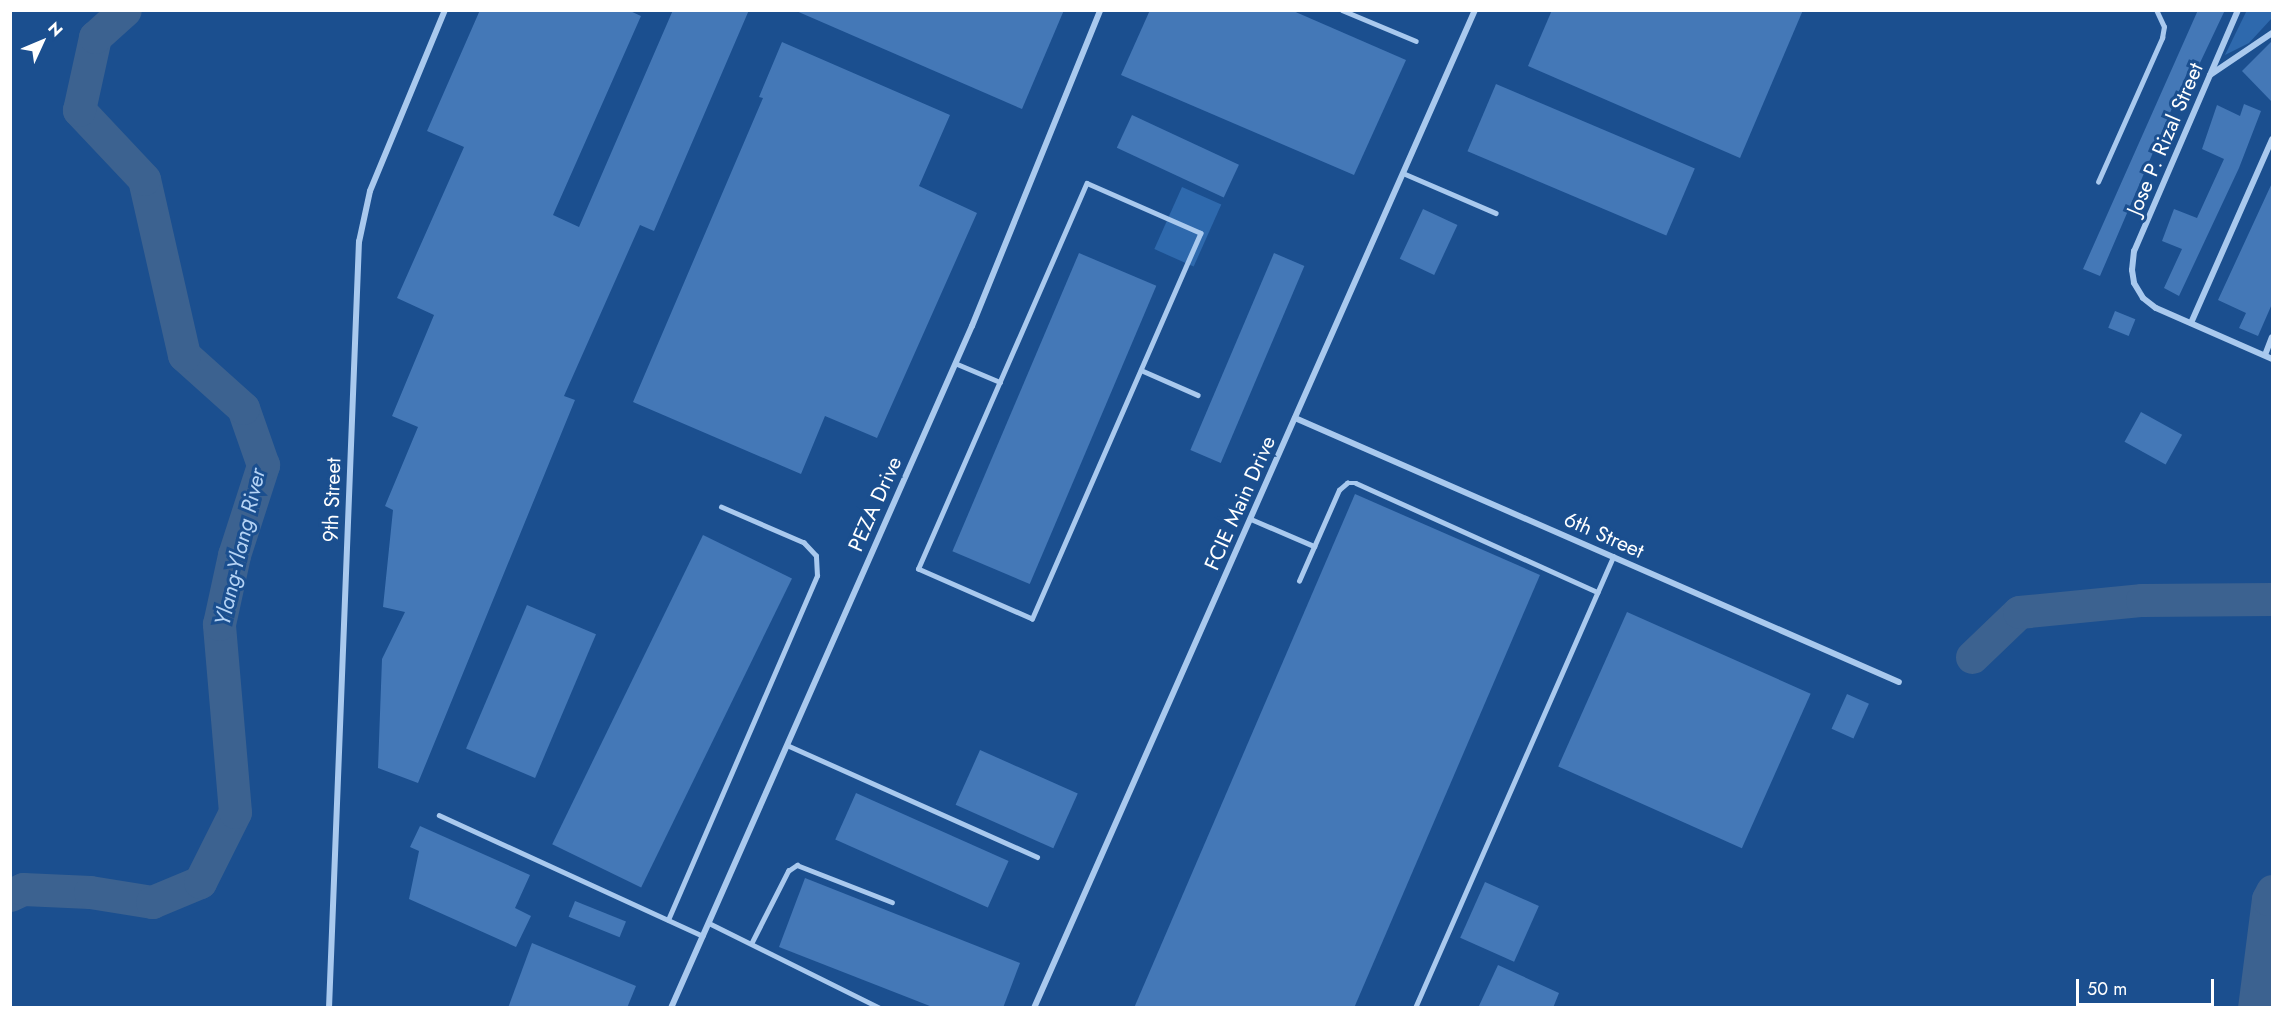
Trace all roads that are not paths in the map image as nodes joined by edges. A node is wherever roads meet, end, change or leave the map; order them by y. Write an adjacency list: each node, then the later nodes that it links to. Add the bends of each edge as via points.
1 (445, 10): 38 (street, 9th Street, via 370,191 359,242)
2 (1100, 10): 18 (street, PEZA Drive)
3 (1342, 10): 8 (lane)
4 (1475, 10): 11 (street, FCIE Main Drive)
5 (2156, 10): 12 (lane, via 2164,27 2162,38)
6 (2238, 10): 9 (street, Jose P. Rizal Street)
7 (2272, 33): 9 (street)
8 (1416, 41)
9 (2210, 76): 14 (street, Jose P. Rizal Street, via 2134,251 2134,283 2143,298)
10 (2272, 139): 14 (street)
11 (1404, 173): 13 (lane); 22 (street, FCIE Main Drive)
12 (2098, 183)
13 (1496, 213)
14 (2191, 323): 16 (street)
15 (2272, 337): 16 (street)
16 (2265, 356): 17 (street)
17 (2272, 359)
18 (955, 363): 20 (lane); 30 (street, PEZA Drive)
19 (1141, 370): 20 (lane, via 1201,233 1087,183); 20 (lane, via 1032,619 918,569); 21 (lane)
20 (1000, 382)
21 (1198, 395)
22 (1295, 418): 24 (street, FCIE Main Drive); 26 (street, 6th Street)
23 (721, 507): 34 (lane, via 804,543 816,556 817,576)
24 (1251, 519): 25 (lane); 41 (street, FCIE Main Drive)
25 (1314, 546): 27 (lane); 28 (lane, via 1339,490 1347,483 1356,483)
26 (1613, 556): 28 (lane); 29 (street, 6th Street)
27 (1299, 581)
28 (1597, 592): 42 (lane)
29 (1899, 682)
30 (787, 745): 32 (lane); 35 (street, PEZA Drive)
31 (439, 815): 34 (lane)
32 (1037, 856)
33 (892, 902): 37 (lane, via 797,865 788,871)
34 (668, 920): 36 (lane)
35 (709, 922): 36 (street, PEZA Drive); 37 (lane)
36 (703, 936): 39 (street, PEZA Drive)
37 (752, 942): 40 (lane)
38 (329, 1008)
39 (671, 1008)
40 (880, 1008)
41 (1034, 1008)
42 (1415, 1008)

